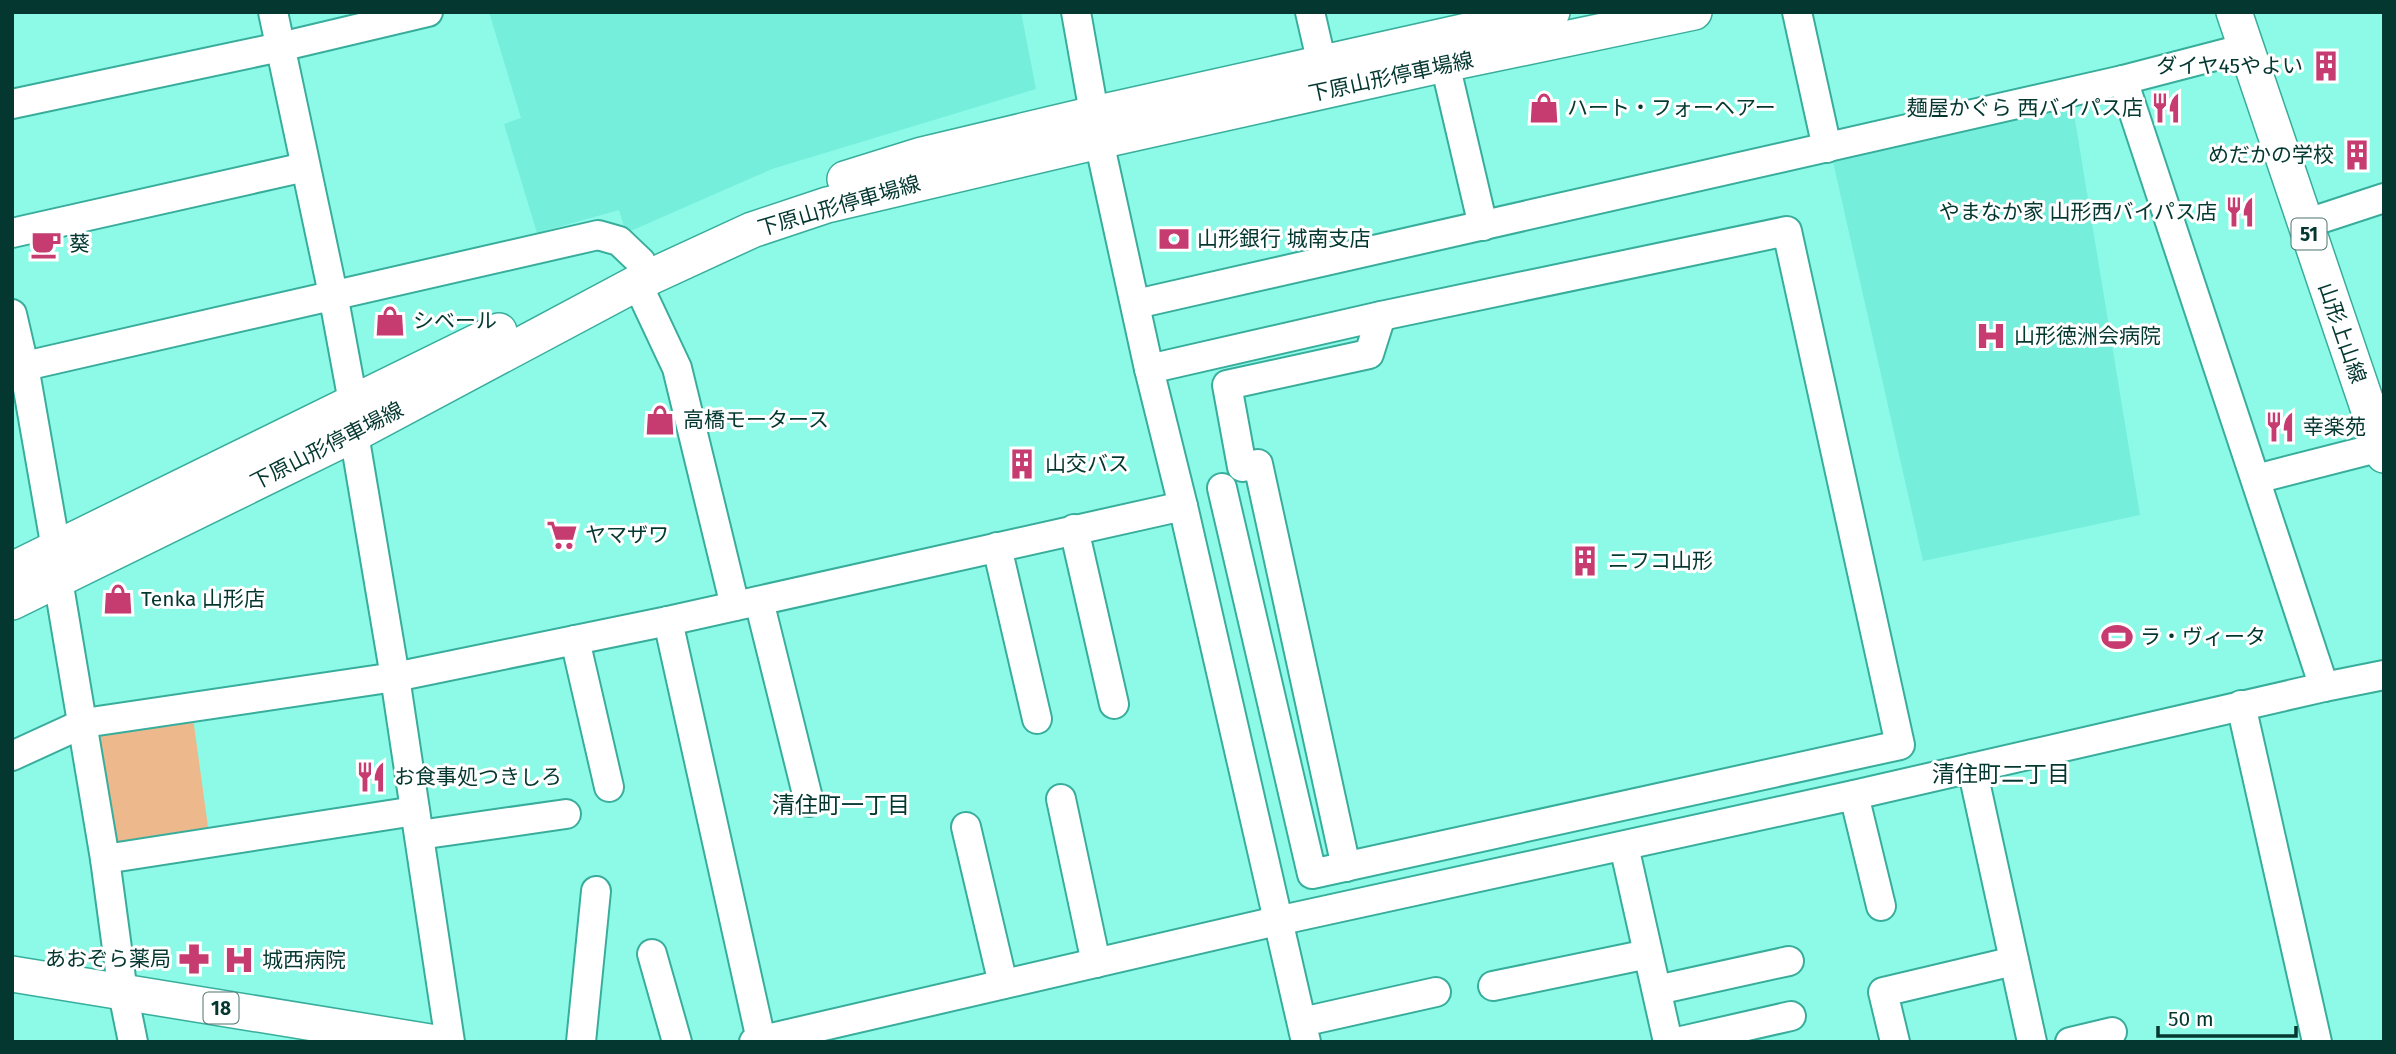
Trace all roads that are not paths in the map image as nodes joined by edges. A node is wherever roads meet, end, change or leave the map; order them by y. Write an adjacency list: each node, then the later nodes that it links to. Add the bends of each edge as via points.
1 (273, 12): 10 (street)
2 (428, 12): 10 (street)
3 (1076, 12): 16 (street)
4 (1310, 12): 12 (street)
5 (1552, 12): 12 (main road, 下原山形停車場線)
6 (1694, 12): 13 (main road, 下原山形停車場線)
7 (1797, 12): 17 (street)
8 (2234, 12): 11 (main road, 山形上山線 / 51)
9 (2254, 12): 20 (main road, 山形上山線 / 51)
10 (280, 47): 15 (street); 18 (street)
11 (2246, 48): 14 (street); 32 (main road, 山形上山線 / 51)
12 (1322, 64): 16 (main road, 下原山形停車場線)
13 (1445, 64): 16 (main road, 下原山形停車場線); 21 (street)
14 (2123, 80): 17 (street); 33 (street)
15 (12, 104)
16 (1097, 128): 23 (main road, 下原山形停車場線, via 922,155 764,205); 25 (street)
17 (1827, 148): 21 (street)
18 (305, 167): 22 (street); 24 (street)
19 (2384, 198): 20 (street)
20 (2323, 218): 30 (main road, 山形上山線 / 51)
21 (1483, 226): 25 (street)
22 (12, 233)
23 (639, 273): 24 (street, via 619,241 598,235); 31 (main road, 下原山形停車場線); 41 (street, via 677,368)
24 (333, 294): 28 (street); 31 (street)
25 (1136, 304): 29 (street)
26 (12, 314): 28 (street)
27 (1381, 316): 29 (street); 62 (street, via 1369,354 1227,385 1242,467 1258,464); 62 (street, via 1787,232 1900,745)
28 (18, 367): 38 (street)
29 (1149, 369): 35 (street)
30 (2384, 393)
31 (353, 418): 38 (main road, 下原山形停車場線); 45 (street)
32 (2382, 451): 33 (street)
33 (2256, 479): 46 (street)
34 (1222, 488): 62 (street, via 1312,874)
35 (1183, 506): 36 (street); 65 (street)
36 (1074, 530): 37 (street); 47 (street)
37 (997, 547): 41 (street); 49 (street)
38 (57, 565): 39 (main road, 下原山形停車場線); 40 (main road, 下原山形停車場線); 50 (street)
39 (12, 570)
40 (12, 602)
41 (747, 604): 42 (street); 56 (street)
42 (668, 621): 43 (street); 80 (street)
43 (575, 640): 45 (street); 53 (street)
44 (2384, 675): 46 (street)
45 (395, 677): 50 (street); 58 (street)
46 (2325, 687): 48 (street)
47 (1114, 704)
48 (2241, 705): 52 (street); 91 (street)
49 (1037, 719)
50 (84, 723): 51 (street); 61 (street)
51 (12, 756)
52 (1972, 768): 54 (street); 69 (street)
53 (609, 787)
54 (1854, 795): 60 (street); 64 (street)
55 (1061, 799): 70 (street)
56 (809, 802)
57 (566, 814): 58 (street)
58 (417, 823): 61 (street); 83 (street)
59 (966, 827): 72 (street)
60 (1624, 846): 65 (street); 67 (street)
61 (105, 859): 76 (street)
62 (1346, 867)
63 (596, 891): 84 (street)
64 (1881, 906)
65 (1277, 922): 70 (street); 78 (street)
66 (652, 954): 85 (street)
67 (1648, 954): 73 (street); 74 (street)
68 (1789, 961): 74 (street)
69 (2014, 961): 88 (street, via 1883,992); 89 (street)
70 (1096, 962): 72 (street)
71 (12, 974): 76 (main road, 18)
72 (1003, 984): 80 (street)
73 (1493, 986)
74 (1657, 990): 86 (street)
75 (1436, 992): 78 (street)
76 (123, 993): 81 (street); 82 (main road, 18)
77 (1791, 1016): 87 (street)
78 (1304, 1032)
79 (2112, 1032): 90 (street)
80 (758, 1041)
81 (133, 1042)
82 (430, 1042)
83 (450, 1042)
84 (581, 1042)
85 (677, 1042)
86 (1668, 1042)
87 (1676, 1042)
88 (1895, 1042)
89 (2032, 1042)
90 (2070, 1042)
91 (2317, 1042)

